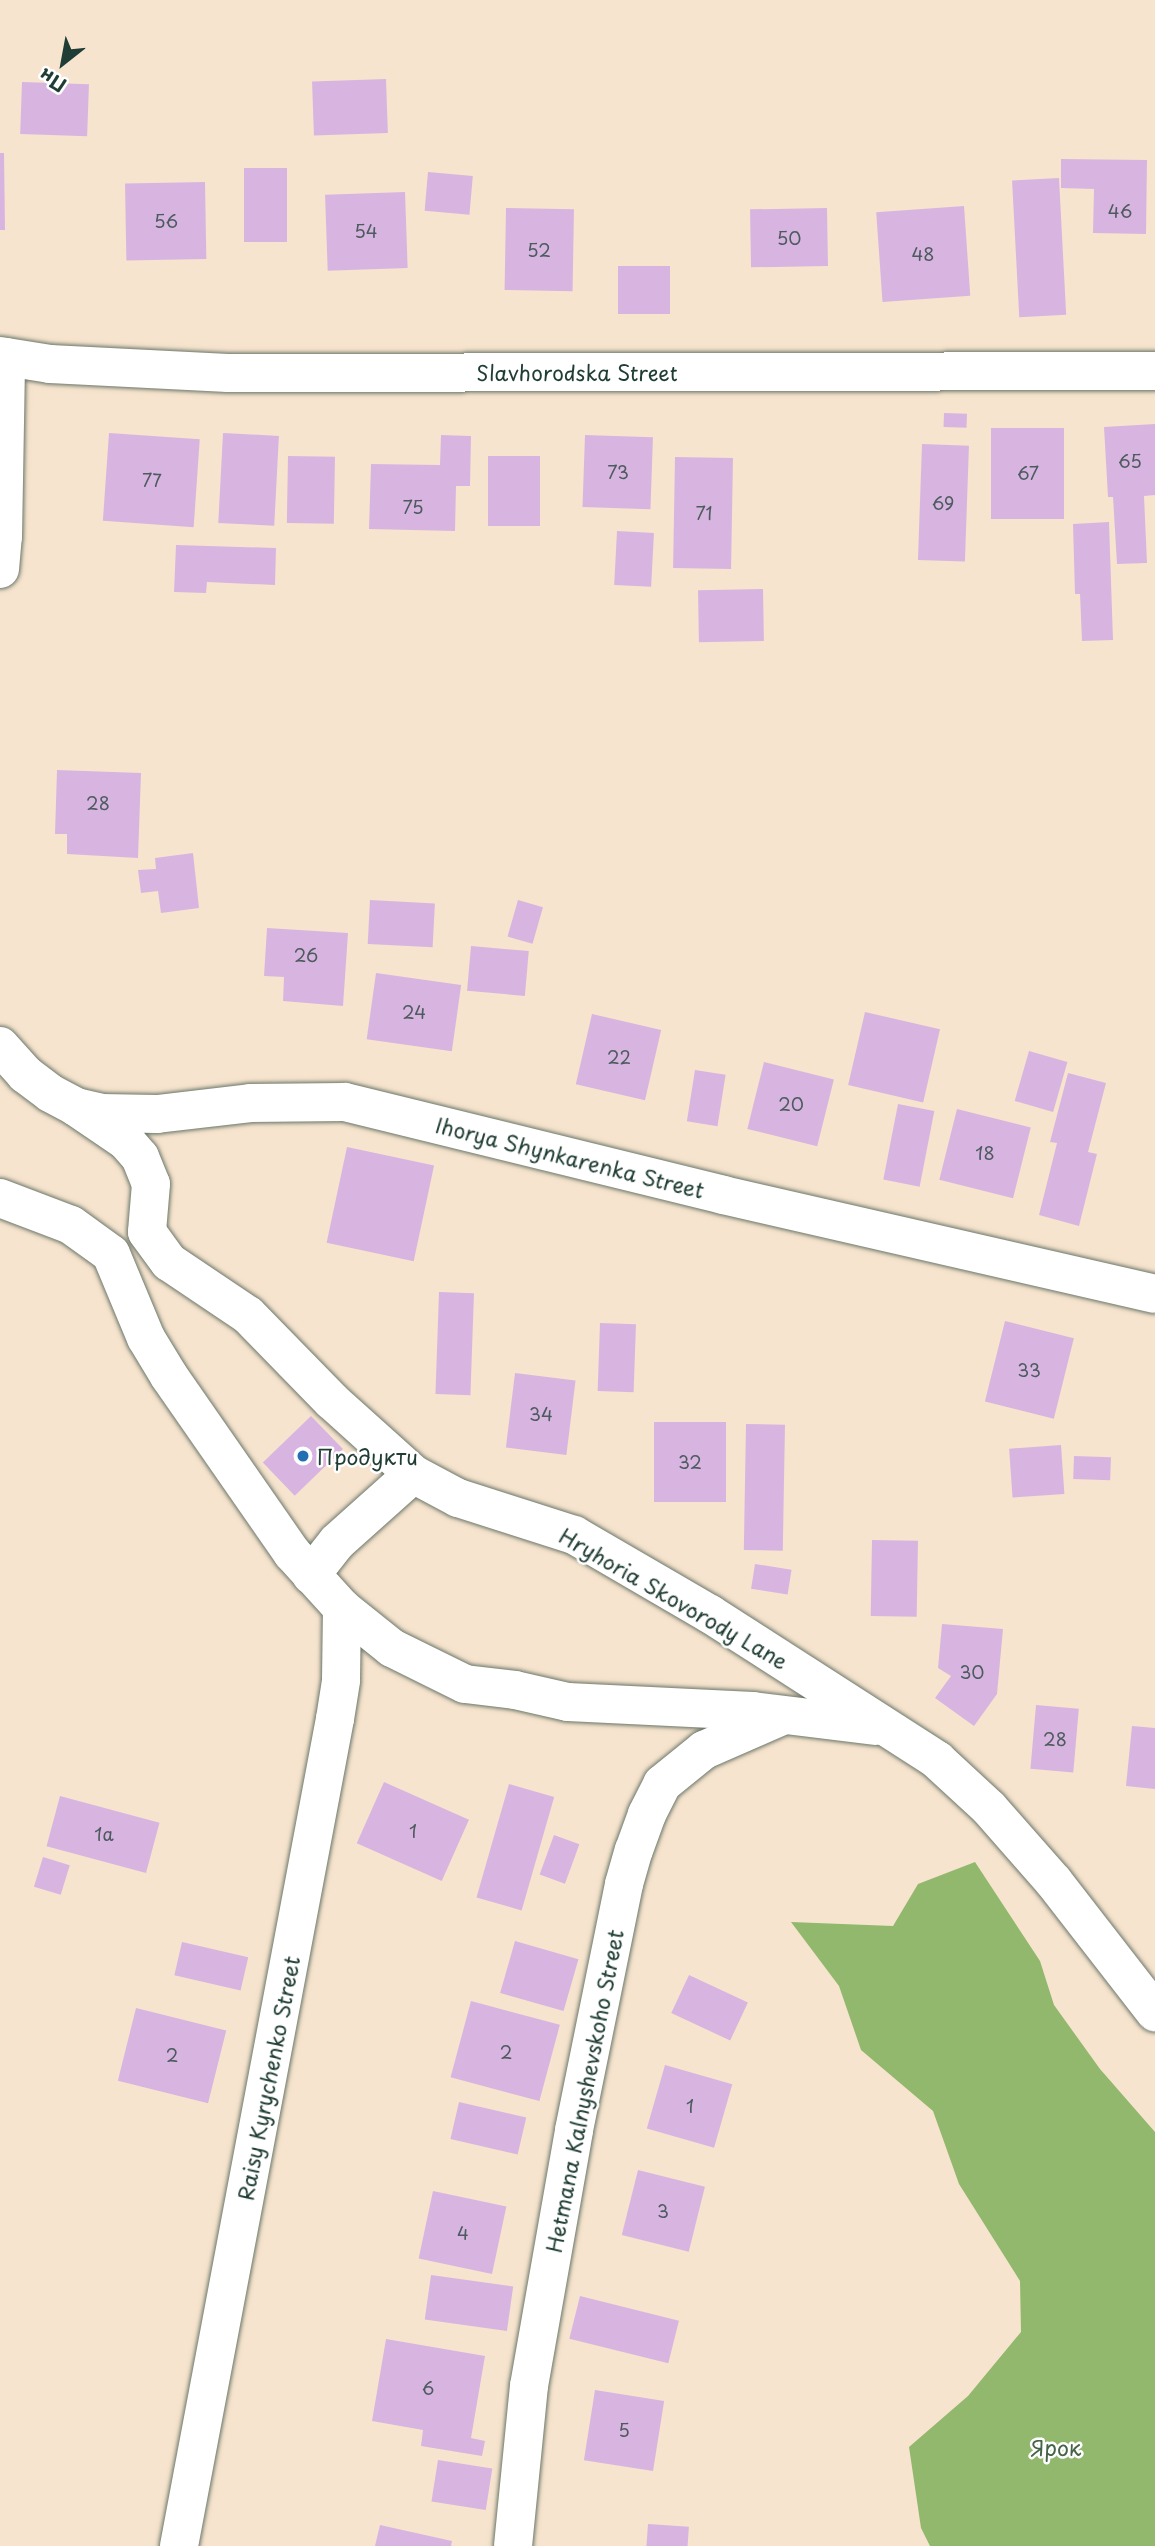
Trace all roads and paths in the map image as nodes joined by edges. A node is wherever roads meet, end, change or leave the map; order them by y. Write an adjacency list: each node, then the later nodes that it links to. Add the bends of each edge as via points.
1 (3, 357): 2 (street, Slavhorodska Street, via 50,364 228,373); 3 (street)
2 (1155, 372)
3 (0, 569)
4 (0, 1046): 5 (street, Ihorya Shynkarenka Street, via 25,1074)
5 (76, 1107): 8 (street, Hryhoria Skovorody Lane, via 126,1141 140,1157 150,1184 147,1232 169,1262); 9 (street, Ihorya Shynkarenka Street, via 132,1114 250,1102 345,1102)
6 (0, 1198): 7 (street, via 71,1225)
7 (111, 1254): 8 (street); 11 (street, via 146,1338 169,1377)
8 (204, 1285): 10 (street, Hryhoria Skovorody Lane, via 248,1315 332,1401)
9 (1155, 1294)
10 (413, 1474): 11 (street, via 337,1542); 14 (street, Hryhoria Skovorody Lane, via 458,1497 573,1535 710,1614)
11 (311, 1575): 12 (street)
12 (342, 1608): 13 (street, via 392,1648 465,1684 568,1702); 16 (street, Raisy Kyrychenko Street, via 341,1680 335,1718)
13 (785, 1715): 14 (street); 17 (street, Hetmana Kalnyshevskoho Street, via 704,1751 670,1777 647,1814 634,1850 574,2130 529,2386)
14 (888, 1728): 15 (street, Hryhoria Skovorody Lane, via 937,1760 989,1808 1054,1882)
15 (1155, 2012)
16 (179, 2546)
17 (513, 2546)

